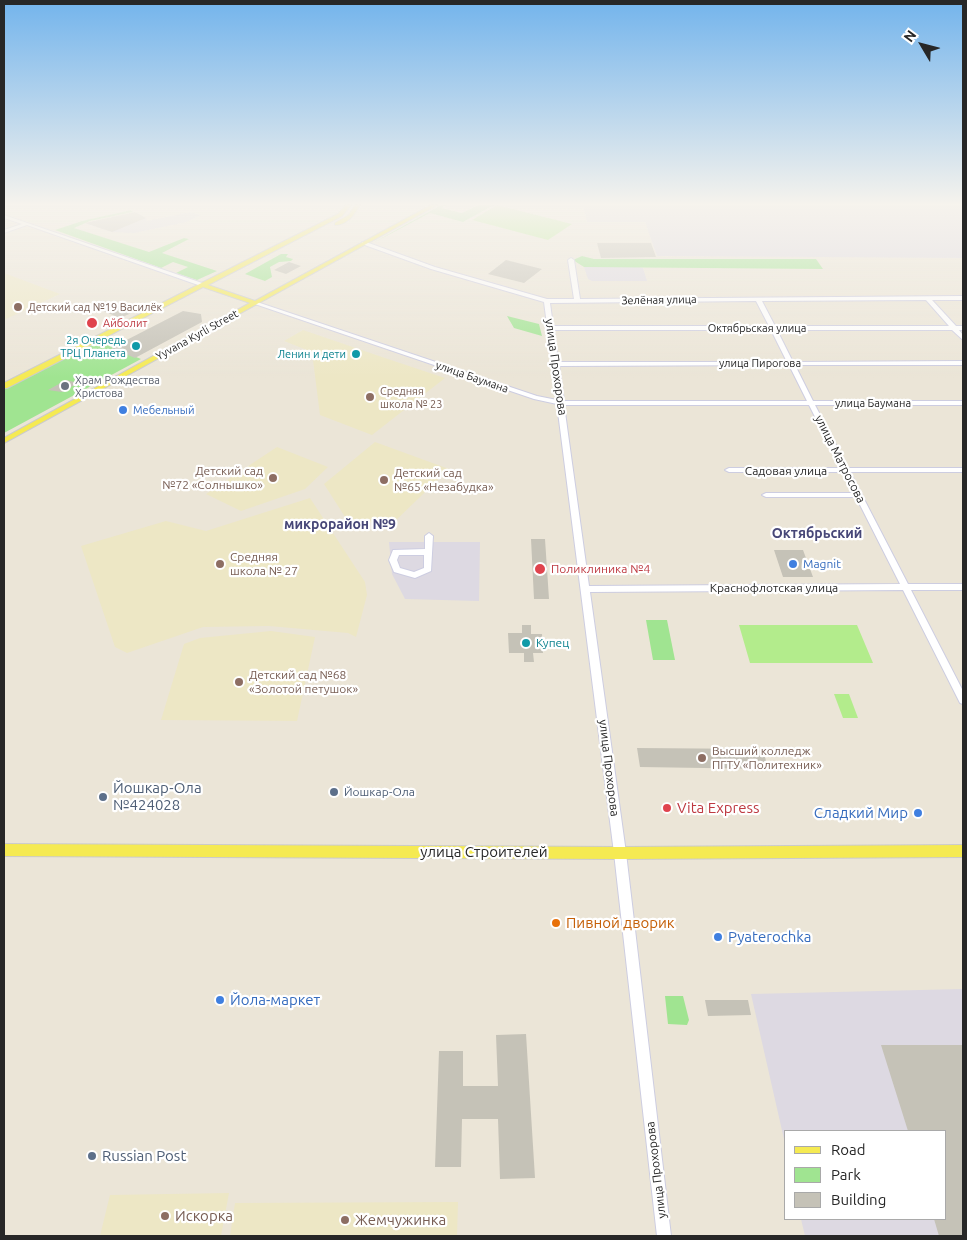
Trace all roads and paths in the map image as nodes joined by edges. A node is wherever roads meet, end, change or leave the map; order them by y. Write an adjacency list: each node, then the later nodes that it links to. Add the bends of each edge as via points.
1 (139, 263): 7 (street, улица Баумана)
2 (247, 263): 7 (main road)
3 (261, 263): 8 (main road)
4 (328, 263): 14 (main road, Yyvana Kyrli Street)
5 (419, 263): 12 (street, Зелёная улица)
6 (571, 263): 13 (street)
7 (203, 285): 8 (main road, улица Баумана); 23 (main road)
8 (212, 288): 14 (main road, улица Баумана)
9 (928, 298): 10 (street, Зелёная улица); 11 (street, Зелёная улица); 17 (street)
10 (963, 298)
11 (758, 299): 13 (street, Зелёная улица); 16 (street, улица Матросова)
12 (547, 301): 13 (street, Зелёная улица); 15 (street, улица Прохорова)
13 (577, 301)
14 (255, 303): 24 (street, улица Баумана, via 536,398); 27 (main road, Yyvana Kyrli Street)
15 (551, 328): 16 (street, Октябрьская улица); 22 (street, улица Прохорова)
16 (773, 328): 17 (street, Октябрьская улица); 21 (street, улица Матросова)
17 (955, 328): 18 (street, Октябрьская улица); 19 (street)
18 (963, 328)
19 (963, 338)
20 (963, 362): 21 (street, улица Пирогова)
21 (791, 363): 22 (street, улица Пирогова); 25 (street, улица Матросова)
22 (556, 364): 24 (street, улица Прохорова)
23 (4, 386)
24 (562, 403): 25 (street, улица Баумана); 37 (street, улица Прохорова)
25 (811, 403): 26 (street, улица Баумана); 30 (street, улица Матросова)
26 (963, 403)
27 (4, 441)
28 (729, 470): 30 (street, Садовая улица)
29 (963, 470): 30 (street, Садовая улица)
30 (846, 471): 32 (street, улица Матросова)
31 (766, 495): 32 (street)
32 (858, 495): 35 (street, улица Матросова)
33 (429, 536): 34 (street)
34 (429, 552): 34 (street, via 428,569 415,575 397,570 393,560 396,552)
35 (906, 587): 36 (street, Краснофлотская улица); 37 (street, Краснофлотская улица); 38 (street, улица Матросова)
36 (963, 587)
37 (586, 588): 41 (street, улица Прохорова)
38 (963, 700)
39 (4, 850): 41 (main road, улица Строителей)
40 (963, 851): 41 (main road, улица Строителей)
41 (620, 853): 42 (street, улица Прохорова)
42 (664, 1236)

